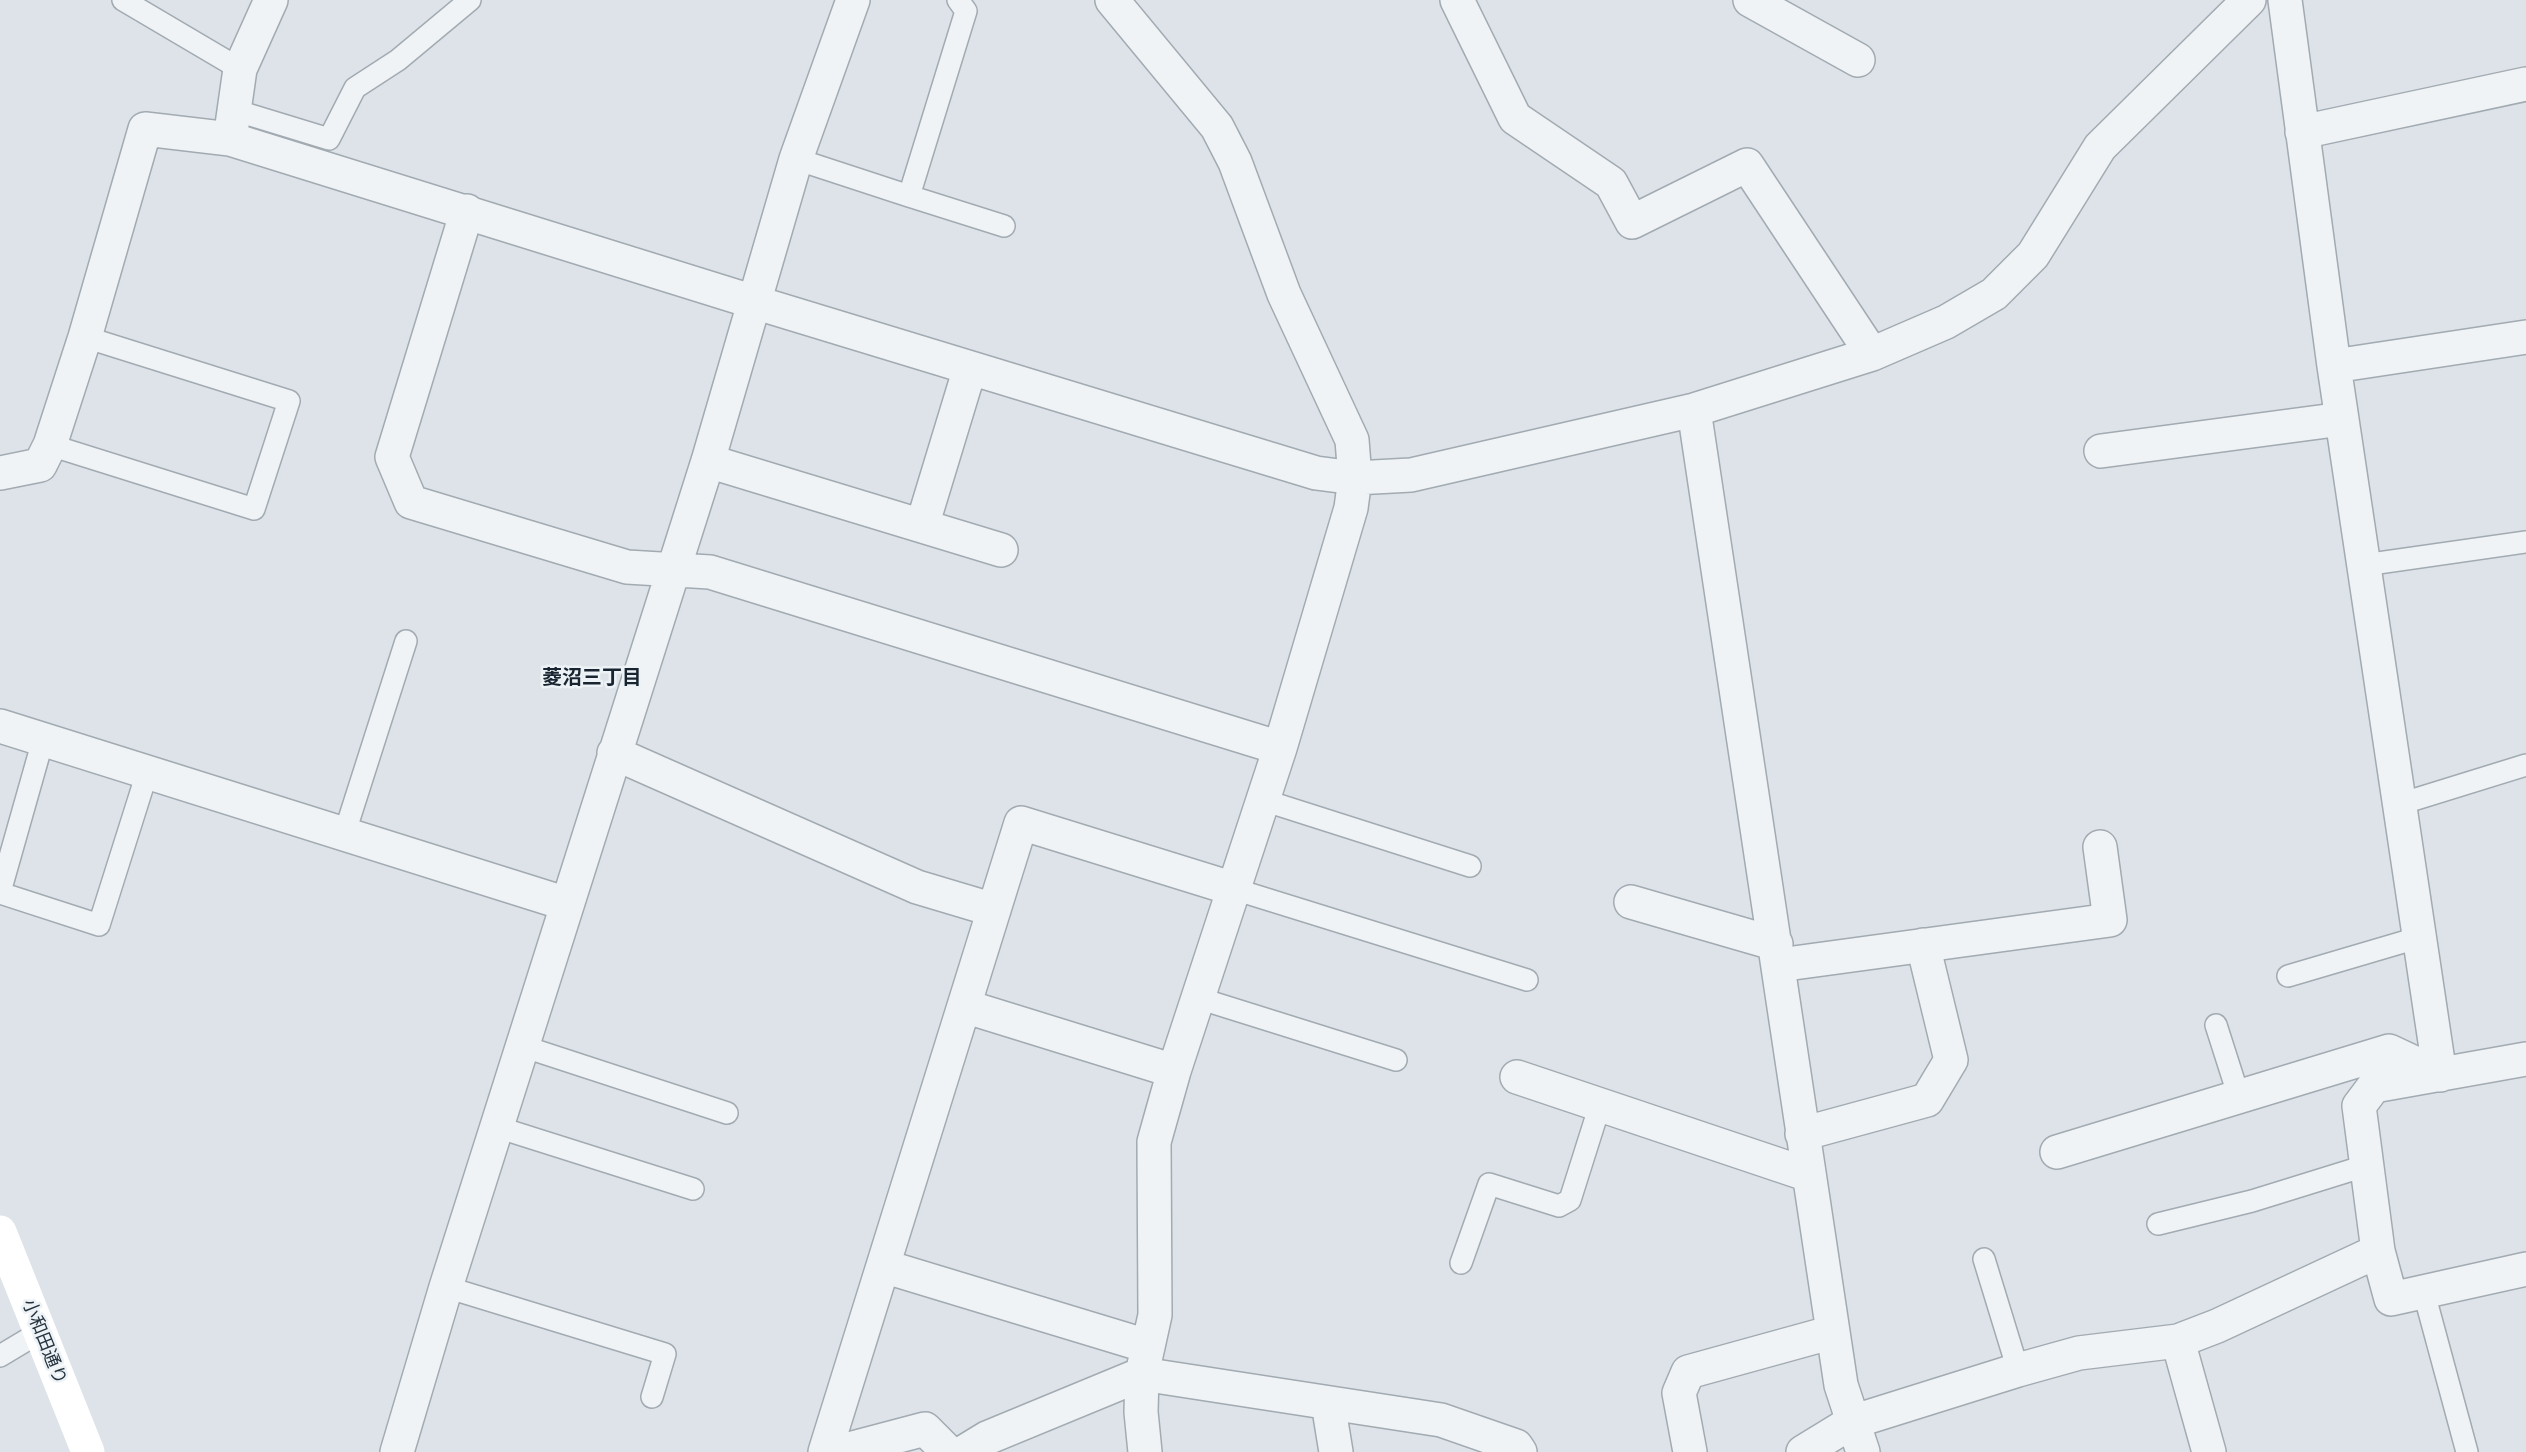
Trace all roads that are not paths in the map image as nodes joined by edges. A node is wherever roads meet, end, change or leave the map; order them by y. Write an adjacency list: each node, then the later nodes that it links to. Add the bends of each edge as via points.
1 (123, 0): 12 (lane)
2 (271, 0): 12 (street)
3 (470, 0): 14 (lane, via 398,60 355,88 329,139)
4 (853, 0): 16 (street)
5 (958, 0): 17 (lane, via 966,11)
6 (1112, 0): 32 (street, via 1217,127 1235,162 1284,294 1352,440)
7 (1457, 0): 23 (street, via 1515,118 1611,183 1632,222 1748,165)
8 (1750, 0): 11 (street)
9 (2248, 0): 23 (street, via 2100,147 2033,255 1994,294 1946,322)
10 (2285, 0): 15 (street)
11 (1858, 60)
12 (240, 69): 14 (street)
13 (2526, 84): 15 (street)
14 (232, 124): 18 (street); 21 (street, via 145,129)
15 (2302, 132): 24 (street)
16 (796, 159): 17 (lane); 20 (street)
17 (909, 196): 19 (lane)
18 (467, 211): 20 (street); 37 (street, via 392,457 411,502 627,567)
19 (1004, 226)
20 (754, 302): 25 (street); 30 (street)
21 (85, 337): 28 (street); 28 (lane, via 289,401 254,509)
22 (2526, 337): 24 (street)
23 (1872, 354): 26 (street)
24 (2334, 366): 27 (street)
25 (970, 368): 32 (street, via 1316,473); 33 (street)
26 (1694, 410): 32 (street, via 1411,475); 57 (street)
27 (2342, 419): 29 (street); 36 (street)
28 (50, 445): 31 (street, via 40,465)
29 (2101, 451)
30 (708, 461): 33 (street); 37 (street)
31 (0, 473)
32 (1355, 478): 41 (street, via 1351,508)
33 (922, 526): 35 (street)
34 (2526, 542): 36 (lane)
35 (1001, 550)
36 (2364, 565): 46 (street)
37 (673, 570): 41 (street, via 710,572); 42 (street)
38 (406, 641): 47 (lane)
39 (0, 726): 40 (street)
40 (43, 740): 44 (street); 51 (lane)
41 (1280, 748): 45 (street)
42 (614, 753): 53 (street); 54 (street, via 917,887)
43 (2526, 765): 46 (lane)
44 (147, 773): 47 (street); 51 (lane, via 99,925)
45 (1263, 800): 49 (lane); 50 (street)
46 (2400, 804): 55 (street)
47 (344, 835): 53 (street)
48 (2100, 847): 56 (street, via 2110,920)
49 (1470, 866)
50 (1234, 889): 54 (street, via 1021,823); 59 (lane); 60 (street)
51 (0, 893)
52 (1632, 902): 57 (street)
53 (567, 904): 63 (street)
54 (994, 910): 61 (street)
55 (2417, 938): 58 (lane); 67 (street)
56 (1923, 945): 57 (street); 73 (street, via 1951,1060 1927,1100)
57 (1777, 954): 73 (street)
58 (2288, 976)
59 (1527, 980)
60 (1198, 998): 65 (lane); 66 (street)
61 (964, 1006): 66 (street); 83 (street)
62 (2216, 1024): 69 (lane)
63 (522, 1046): 71 (lane); 72 (street)
64 (2526, 1059): 67 (street)
65 (1396, 1060)
66 (1174, 1071): 91 (street, via 1154,1142 1155,1315)
67 (2440, 1075): 69 (street, via 2389,1051); 75 (street, via 2374,1086 2359,1106)
68 (1517, 1077): 70 (street)
69 (2239, 1097): 74 (street)
70 (1600, 1105): 76 (street); 82 (lane, via 1570,1200 1558,1206 1489,1184)
71 (727, 1113)
72 (497, 1127): 77 (lane); 85 (street)
73 (1802, 1134): 76 (street)
74 (2057, 1152)
75 (2368, 1165): 78 (lane, via 2252,1201); 80 (street)
76 (1809, 1175): 88 (street)
77 (693, 1189)
78 (2158, 1224)
79 (0, 1232): 87 (street, 小和田通り)
80 (2378, 1251): 86 (street, via 2391,1299); 89 (street)
81 (1984, 1259): 92 (lane)
82 (1461, 1263)
83 (883, 1266): 91 (street); 98 (street)
84 (2526, 1269): 86 (street)
85 (446, 1287): 93 (lane, via 665,1354); 97 (street)
86 (2424, 1293): 109 (lane)
87 (40, 1332): 90 (lane); 96 (street, 小和田通り)
88 (1833, 1332): 95 (street, via 1841,1385); 105 (street, via 1688,1372 1679,1393)
89 (2178, 1341): 92 (street, via 2079,1353); 108 (street)
90 (0, 1356)
91 (1145, 1360): 94 (street); 101 (street); 102 (street, via 1141,1412)
92 (2018, 1370): 95 (street)
93 (652, 1397)
94 (1328, 1403): 103 (street); 104 (street, via 1441,1420 1516,1446)
95 (1852, 1422): 106 (street); 107 (street)
96 (88, 1452)
97 (397, 1452)
98 (825, 1452)
99 (837, 1452): 100 (street, via 925,1429)
100 (948, 1452)
101 (964, 1452)
102 (1145, 1452)
103 (1336, 1452)
104 (1520, 1452)
105 (1690, 1452)
106 (1803, 1452)
107 (1863, 1452)
108 (2209, 1452)
109 (2467, 1452)

